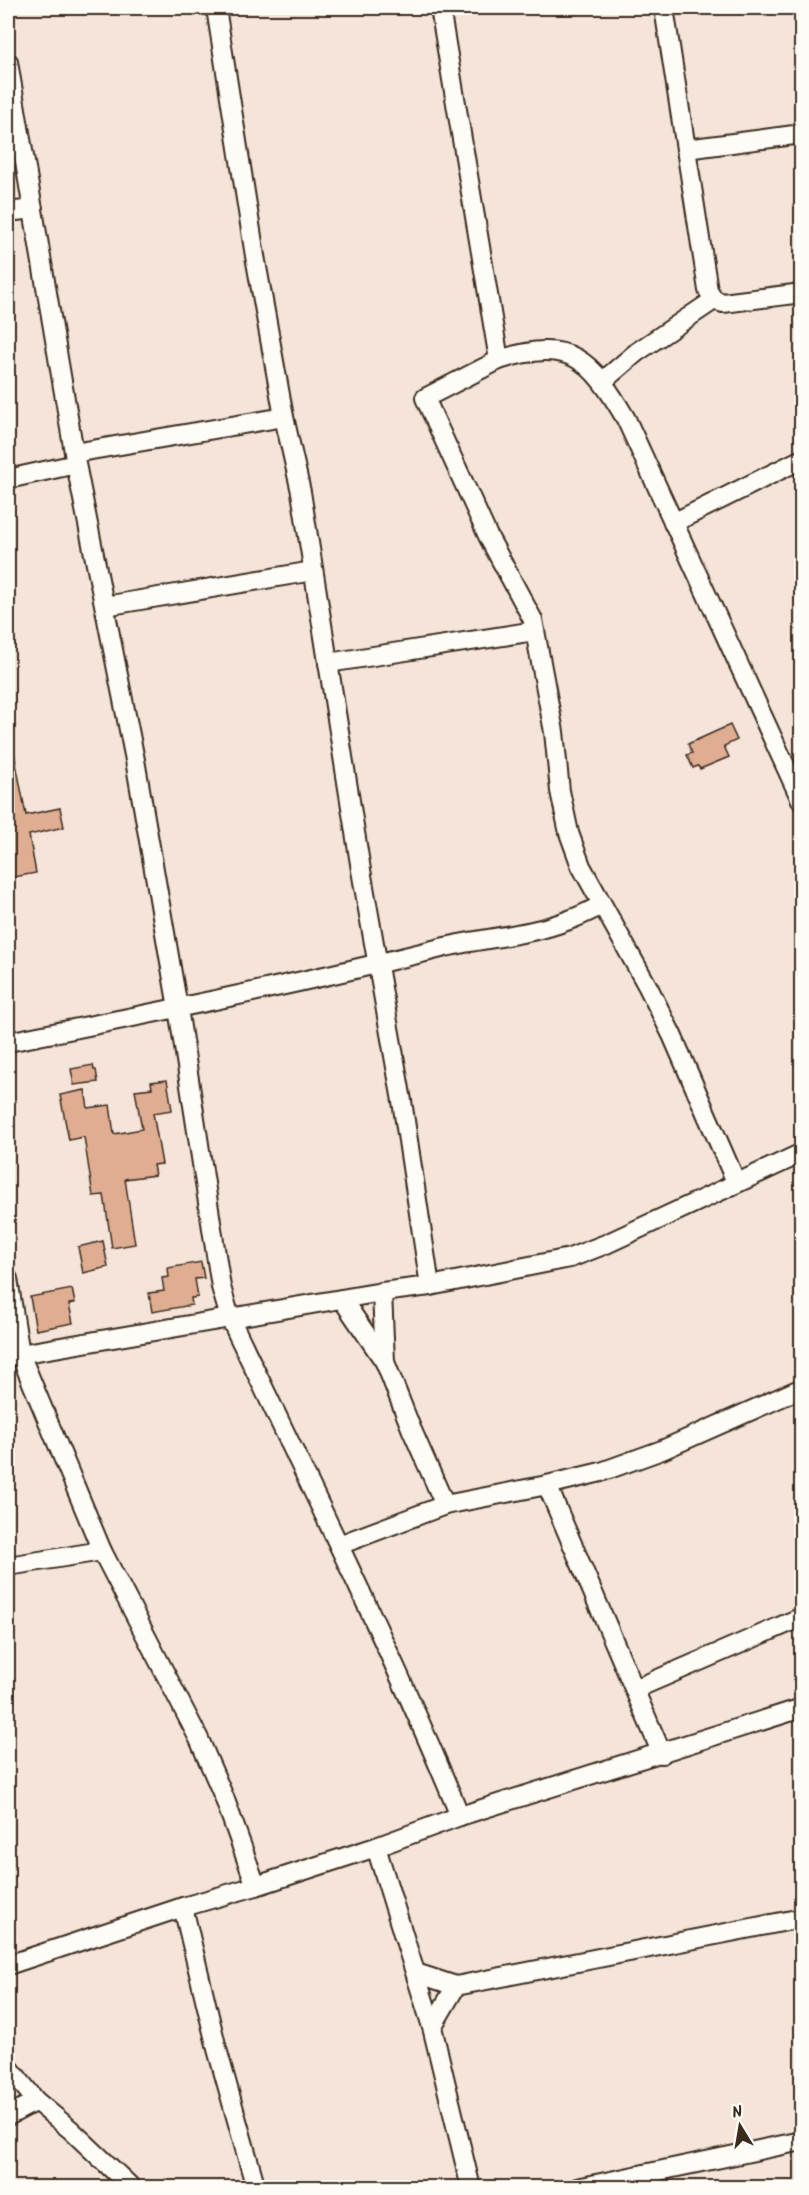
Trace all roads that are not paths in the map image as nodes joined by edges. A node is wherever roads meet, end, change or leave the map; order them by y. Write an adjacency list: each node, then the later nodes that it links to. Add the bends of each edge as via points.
1 (216, 8): 13 (street)
2 (440, 8): 11 (street)
3 (664, 8): 6 (street)
4 (8, 62): 7 (street)
5 (801, 134): 6 (street)
6 (686, 149): 10 (street, via 708,290)
7 (33, 209): 8 (street); 14 (street)
8 (8, 212)
9 (801, 293): 10 (street, via 723,303)
10 (714, 300): 12 (street, via 637,352)
11 (500, 360): 12 (street, via 545,350 569,354); 20 (street, via 425,398)
12 (603, 381): 17 (street, via 626,419)
13 (284, 417): 14 (street); 18 (street)
14 (75, 458): 16 (street); 19 (street)
15 (801, 459): 17 (street)
16 (8, 478)
17 (674, 523): 22 (street)
18 (313, 571): 19 (street); 21 (street)
19 (105, 606): 25 (street)
20 (535, 631): 21 (street); 23 (street, via 569,833)
21 (328, 663): 24 (street)
22 (801, 802)
23 (602, 905): 24 (street, via 539,929); 28 (street, via 672,1035)
24 (377, 964): 25 (street); 30 (street)
25 (177, 1008): 26 (street); 33 (street, via 218,1269)
26 (8, 1042)
27 (801, 1153): 28 (street)
28 (736, 1182): 30 (street, via 570,1258)
29 (8, 1279): 34 (street)
30 (430, 1286): 31 (street)
31 (382, 1292): 32 (street); 35 (street)
32 (342, 1299): 33 (street); 35 (street)
33 (230, 1318): 34 (street); 39 (street)
34 (14, 1355): 40 (street)
35 (385, 1362): 38 (street)
36 (801, 1388): 37 (street, via 662,1450 601,1472)
37 (547, 1485): 38 (street); 43 (street)
38 (445, 1506): 39 (street)
39 (339, 1545): 46 (street)
40 (102, 1551): 41 (street); 48 (street, via 199,1739)
41 (8, 1566)
42 (801, 1617): 43 (street)
43 (635, 1689): 45 (street)
44 (801, 1708): 45 (street)
45 (662, 1754): 46 (street)
46 (460, 1816): 47 (street)
47 (376, 1847): 48 (street); 52 (street)
48 (256, 1886): 49 (street)
49 (183, 1907): 51 (street); 60 (street, via 216,2049)
50 (801, 1918): 53 (street)
51 (8, 1965)
52 (416, 1973): 53 (street); 54 (street)
53 (456, 1986): 54 (street)
54 (432, 2027): 61 (street)
55 (8, 2066): 56 (street)
56 (36, 2101): 57 (street); 59 (street)
57 (8, 2116)
58 (801, 2140): 62 (street)
59 (132, 2187)
60 (256, 2187)
61 (471, 2187)
62 (578, 2187)

